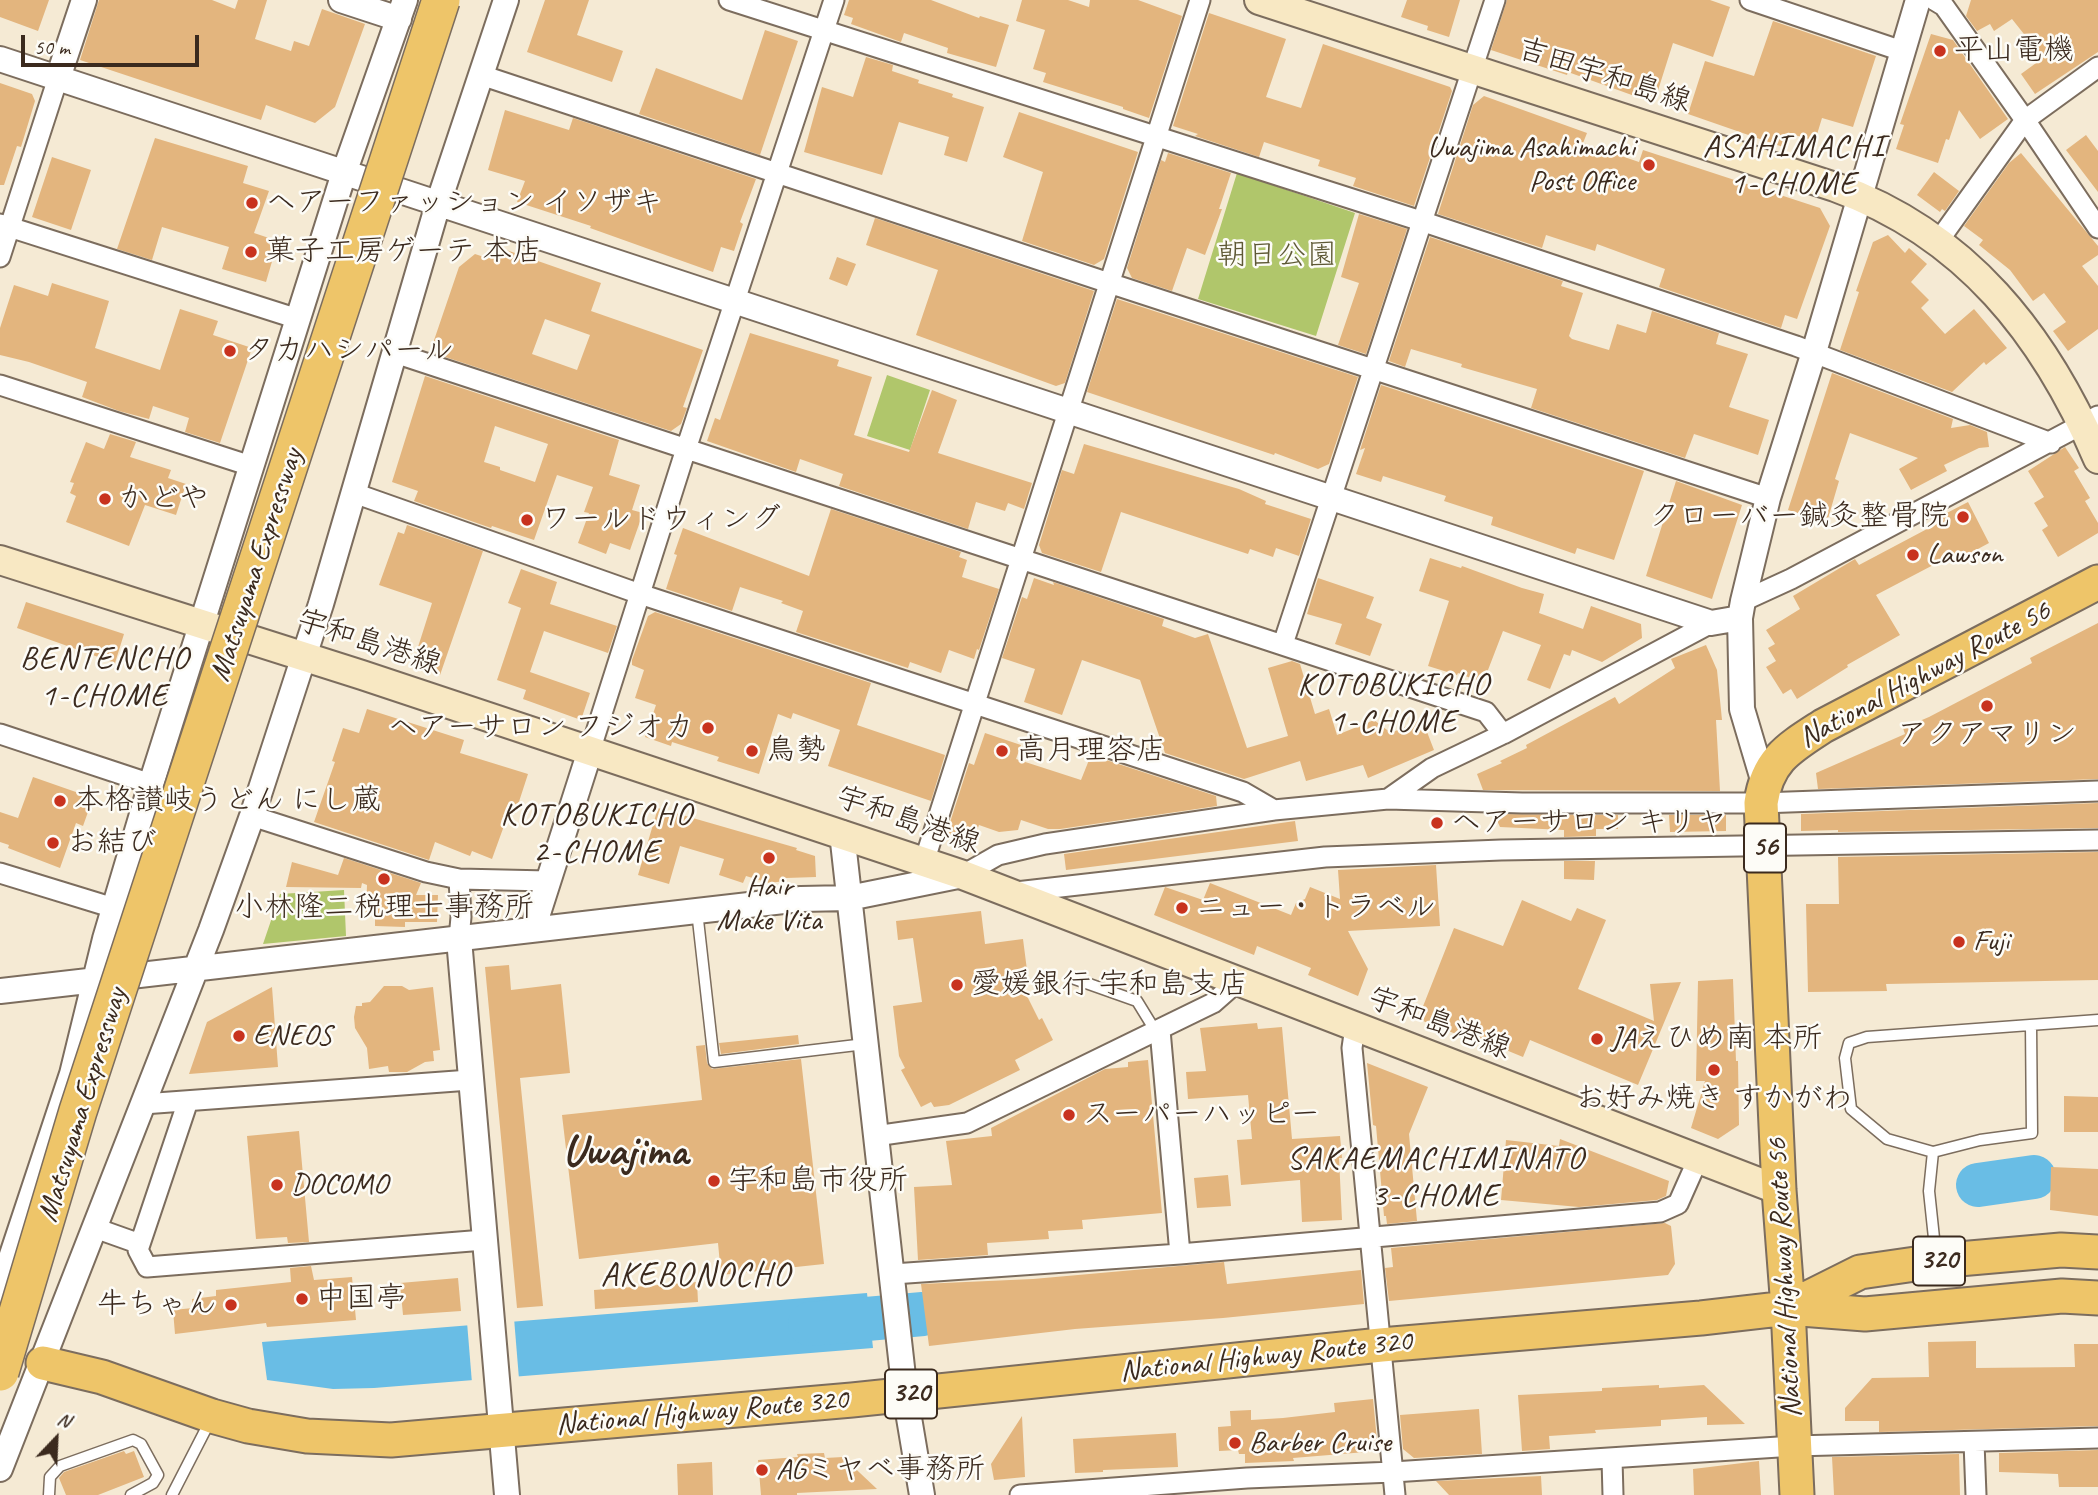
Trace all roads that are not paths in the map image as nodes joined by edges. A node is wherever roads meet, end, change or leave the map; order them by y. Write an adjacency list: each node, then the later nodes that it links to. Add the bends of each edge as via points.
1 (83, 0): 20 (street)
2 (341, 0): 13 (street)
3 (441, 0): 112 (highway, Matsuyama Expressway, bridge, via 78,1111)
4 (506, 0): 19 (street)
5 (729, 0): 14 (street)
6 (834, 0): 14 (street)
7 (1200, 0): 22 (street)
8 (1259, 0): 18 (main road, 吉田宇和島線)
9 (1495, 0): 18 (street)
10 (1751, 0): 15 (street)
11 (1918, 0): 15 (street)
12 (1934, 0): 21 (street, via 1944,6)
13 (402, 10): 23 (street)
14 (824, 31): 22 (street); 24 (street)
15 (1902, 51): 25 (street)
16 (0, 59): 20 (street)
17 (2098, 67): 21 (street)
18 (1472, 68): 25 (main road, 吉田宇和島線); 27 (street)
19 (481, 75): 24 (street); 26 (street)
20 (58, 78): 23 (street); 28 (street)
21 (2025, 120): 29 (street); 30 (street)
22 (1155, 137): 27 (street); 32 (street)
23 (344, 173): 26 (street); 34 (street)
24 (778, 173): 32 (street); 33 (street)
25 (1859, 196): 30 (main road, 吉田宇和島線, via 1891,211); 35 (street)
26 (438, 204): 33 (street); 36 (street)
27 (1420, 221): 35 (street); 37 (street)
28 (5, 226): 31 (street); 34 (street)
29 (2098, 228)
30 (1937, 243): 40 (main road, 吉田宇和島線, via 1986,282 2018,318)
31 (0, 257)
32 (1109, 284): 37 (street); 39 (street)
33 (734, 302): 39 (street); 42 (street)
34 (298, 319): 44 (street)
35 (1814, 352): 41 (street); 47 (street)
36 (395, 353): 42 (street); 45 (street)
37 (1373, 369): 46 (street); 47 (street)
38 (0, 385): 44 (street)
39 (1068, 410): 46 (street); 48 (street)
40 (2091, 420): 41 (street); 43 (main road, 吉田宇和島線)
41 (2051, 443): 52 (street, via 1791,579)
42 (686, 449): 48 (street); 51 (street)
43 (2098, 458)
44 (251, 466): 54 (street)
45 (354, 492): 51 (street); 56 (street)
46 (1331, 496): 53 (street); 55 (street)
47 (1768, 498): 52 (street)
48 (1020, 558): 55 (street); 57 (street)
49 (0, 560): 54 (main road, 宇和島港線)
50 (2098, 582): 63 (highway, National Highway Route 56 / 56, via 1823,726 1783,752)
51 (640, 594): 57 (street); 60 (street)
52 (1741, 610): 53 (street); 63 (street, via 1742,709)
53 (1711, 623): 59 (street)
54 (201, 625): 56 (main road, 宇和島港線); 61 (street)
55 (1283, 644): 59 (street, via 1486,712)
56 (304, 656): 60 (main road, 宇和島港線); 66 (street)
57 (975, 703): 65 (street, via 1243,792); 70 (street)
58 (0, 734): 61 (street)
59 (1503, 734): 64 (street, via 1432,768)
60 (590, 751): 67 (main road, 宇和島港線); 74 (street)
61 (151, 784): 77 (street)
62 (2098, 791): 63 (street)
63 (1763, 793): 64 (street, via 1522,803); 69 (highway, National Highway Route 56 / 56)
64 (1388, 799): 65 (street)
65 (1274, 810): 72 (street, via 1045,844 998,855)
66 (252, 816): 73 (street); 81 (street)
67 (842, 833): 70 (main road, 宇和島港線); 76 (street)
68 (2098, 840): 69 (street)
69 (1765, 847): 75 (street, via 1325,857); 97 (highway, National Highway Route 56 / 56)
70 (924, 862): 72 (main road, 宇和島港線)
71 (0, 873): 77 (street)
72 (963, 875): 75 (main road, 宇和島港線); 76 (street)
73 (459, 879): 74 (street); 80 (street)
74 (548, 881): 79 (street)
75 (1011, 892): 84 (main road, 宇和島港線)
76 (849, 898): 78 (street); 90 (street)
77 (114, 908): 83 (street)
78 (697, 911): 79 (street); 90 (lane, via 714,1062)
79 (533, 929): 80 (street)
80 (459, 939): 81 (street); 91 (street)
81 (195, 969): 83 (street); 93 (street)
82 (1072, 978): 89 (lane, via 1137,1001)
83 (95, 981): 85 (street); 106 (street, via 72,1074)
84 (1238, 981): 88 (main road, 宇和島港線); 89 (street, via 1213,1003)
85 (0, 991)
86 (2098, 1020): 87 (lane)
87 (2031, 1025): 95 (lane, via 2032,1133); 95 (lane, via 1867,1037 1849,1043 1845,1059 1851,1109 1886,1139)
88 (1355, 1027): 96 (main road, 宇和島港線); 100 (street, via 1352,1048)
89 (1158, 1031): 94 (street, via 967,1123); 103 (street)
90 (865, 1044): 94 (street)
91 (470, 1080): 92 (street); 99 (street)
92 (188, 1101): 93 (street); 101 (street)
93 (143, 1104): 98 (street)
94 (875, 1136): 105 (street)
95 (1933, 1152): 104 (lane, via 1928,1191)
96 (1698, 1159): 97 (main road, 宇和島港線); 100 (street, via 1678,1204 1660,1212)
97 (1779, 1190): 108 (highway, National Highway Route 56 / 56)
98 (95, 1228): 101 (street); 111 (street)
99 (484, 1240): 101 (street, via 147,1267 138,1250); 115 (street)
100 (1371, 1242): 103 (street); 109 (street)
101 (140, 1244)
102 (2098, 1252): 104 (highway, National Highway Route 320 / 320, via 2061,1250)
103 (1180, 1254): 105 (street)
104 (1936, 1261): 108 (highway, National Highway Route 320 / 320, via 1860,1272)
105 (894, 1282): 113 (street)
106 (0, 1291)
107 (2098, 1298): 108 (highway, National Highway Route 320 / 320, via 2062,1296 1865,1314)
108 (1788, 1308): 109 (highway, National Highway Route 320 / 320); 118 (highway, National Highway Route 56 / 56)
109 (1381, 1345): 113 (highway, National Highway Route 320 / 320); 121 (street)
110 (0, 1353): 111 (street)
111 (43, 1363): 114 (highway, National Highway Route 320 / 320, via 102,1377); 120 (street)
112 (0, 1372)
113 (905, 1394): 115 (highway, National Highway Route 320 / 320); 128 (street)
114 (212, 1416): 115 (highway, National Highway Route 320 / 320, via 307,1436 391,1440); 126 (lane)
115 (500, 1430): 127 (street)
116 (2098, 1438): 117 (street)
117 (1974, 1442): 118 (street); 133 (street)
118 (1794, 1446): 119 (street); 132 (highway, National Highway Route 56 / 56)
119 (1612, 1459): 121 (street); 131 (street)
120 (0, 1469)
121 (1393, 1472): 122 (street); 130 (street)
122 (1247, 1487): 123 (street)
123 (1093, 1492): 129 (street)
124 (49, 1495): 125 (lane, via 50,1477 60,1466 133,1440 141,1444 158,1475)
125 (131, 1495)
126 (172, 1495)
127 (507, 1495)
128 (922, 1495)
129 (1020, 1495)
130 (1395, 1495)
131 (1613, 1495)
132 (1797, 1495)
133 (1976, 1495)

